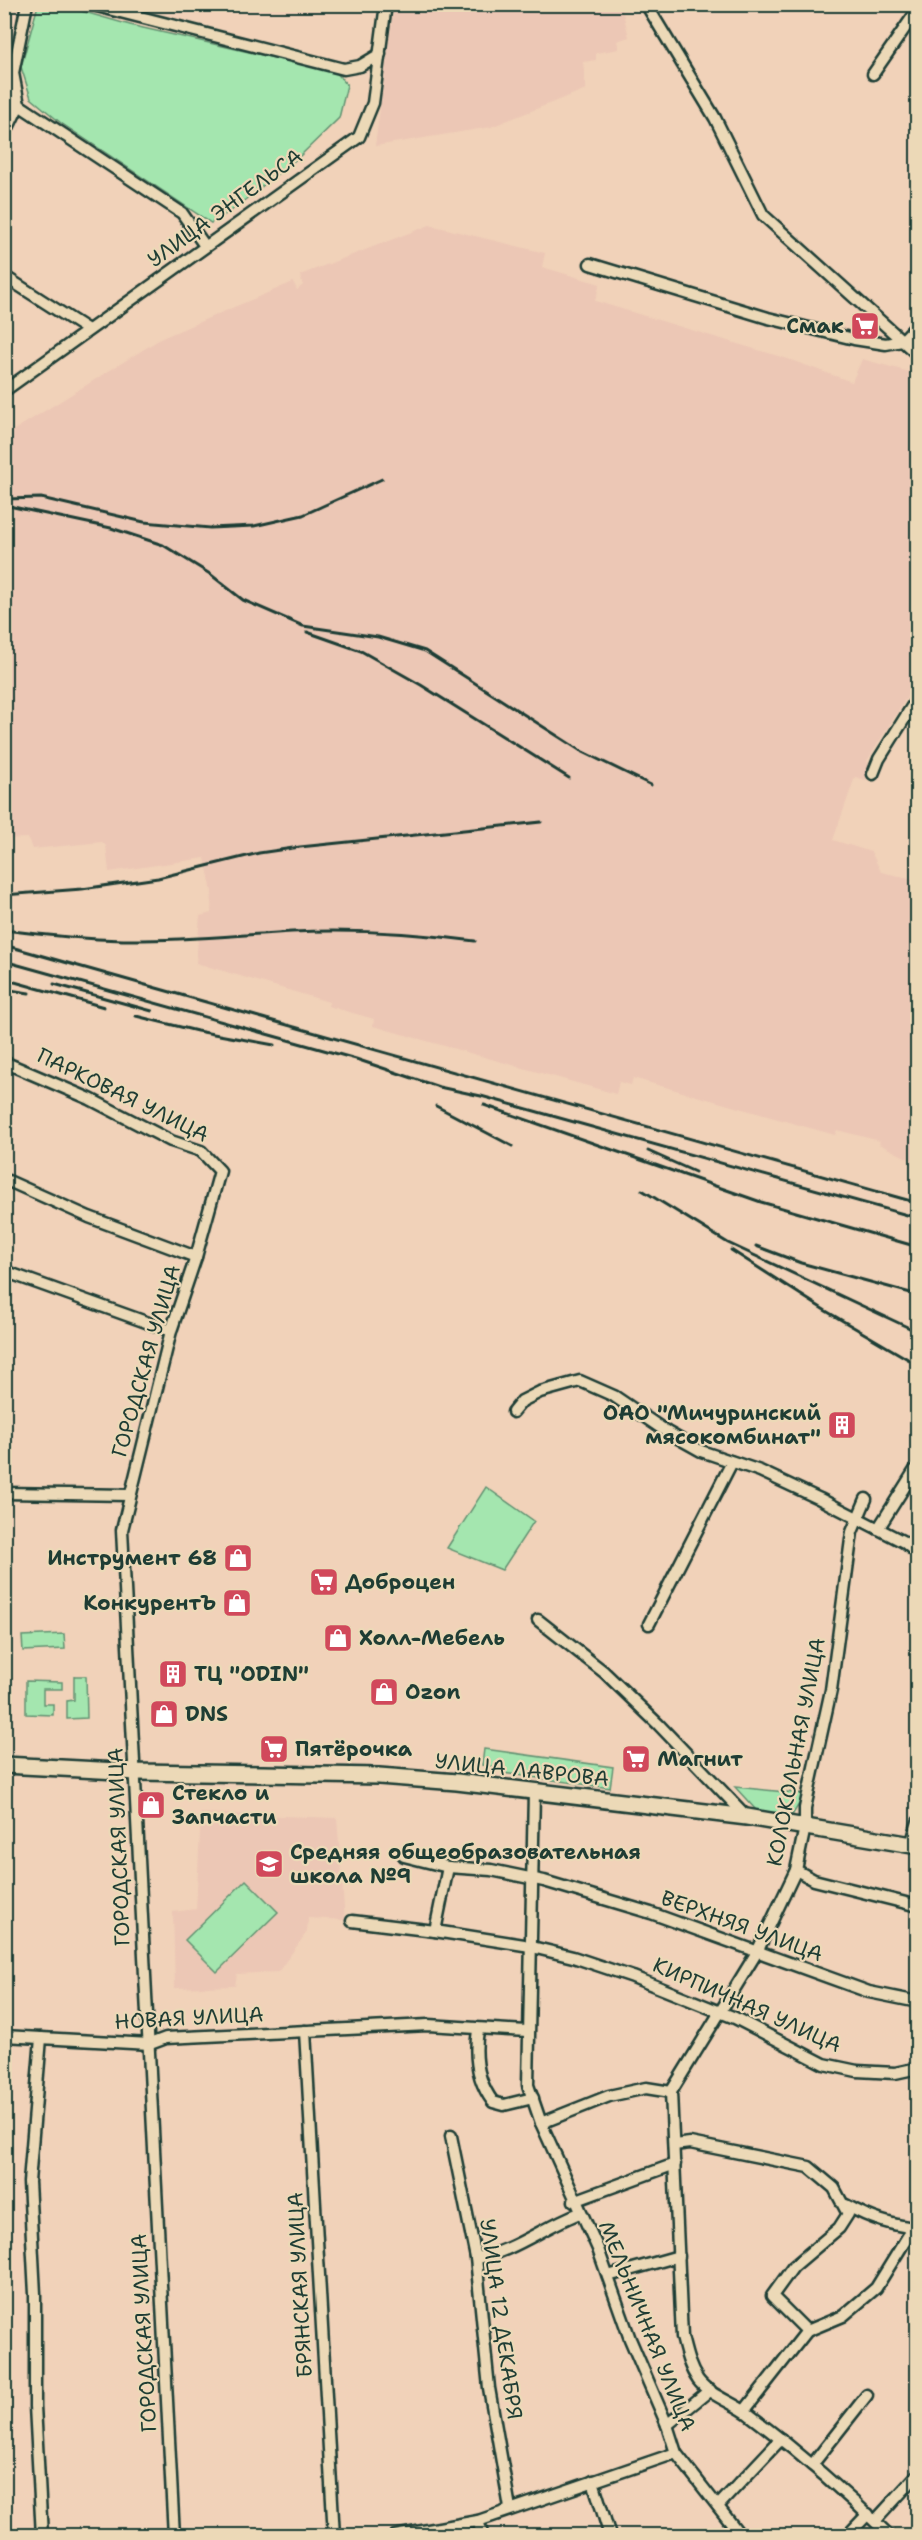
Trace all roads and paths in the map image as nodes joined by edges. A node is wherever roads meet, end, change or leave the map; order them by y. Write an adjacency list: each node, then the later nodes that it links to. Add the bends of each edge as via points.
1 (27, 4): 9 (street, via 13,73)
2 (89, 4): 6 (street, via 344,69 360,66)
3 (386, 4): 6 (street, УЛИЦА ЭНГЕЛЬСА)
4 (647, 5): 16 (street, via 714,118 764,215)
5 (918, 9): 7 (street)
6 (380, 54): 11 (street, УЛИЦА ЭНГЕЛЬСА, via 373,103 359,137)
7 (873, 74)
8 (4, 95): 9 (street)
9 (19, 105): 10 (street); 11 (street, via 182,213)
10 (4, 136)
11 (205, 246): 15 (street, УЛИЦА ЭНГЕЛЬСА)
12 (591, 264): 16 (street, via 768,318 854,339 886,344)
13 (4, 276): 15 (street)
14 (918, 324): 16 (street)
15 (88, 330): 18 (street, УЛИЦА ЭНГЕЛЬСА)
16 (902, 340): 17 (street)
17 (918, 355)
18 (4, 392)
19 (918, 697): 20 (street)
20 (873, 774)
21 (4, 1062): 22 (street, ПАРКОВАЯ УЛИЦА, via 90,1099 171,1142 201,1151)
22 (220, 1171): 24 (street, ГОРОДСКАЯ УЛИЦА)
23 (4, 1179): 24 (street, via 89,1217)
24 (196, 1257): 26 (street, ГОРОДСКАЯ УЛИЦА)
25 (4, 1271): 26 (street)
26 (171, 1331): 31 (street, ГОРОДСКАЯ УЛИЦА)
27 (513, 1412): 28 (street, via 522,1401 540,1392 580,1381 615,1396 701,1451)
28 (732, 1462): 33 (street, via 810,1494); 37 (street)
29 (915, 1470): 34 (street)
30 (4, 1492): 31 (street)
31 (129, 1495): 39 (street, ГОРОДСКАЯ УЛИЦА, via 122,1530)
32 (866, 1499): 33 (street, КОЛОКОЛЬНАЯ УЛИЦА)
33 (857, 1519): 34 (street); 43 (street, КОЛОКОЛЬНАЯ УЛИЦА, via 831,1690 805,1808)
34 (878, 1529): 35 (street)
35 (918, 1554)
36 (538, 1620): 41 (street, via 604,1672)
37 (649, 1624)
38 (4, 1765): 39 (main road, УЛИЦА ЛАВРОВА)
39 (137, 1772): 40 (main road, УЛИЦА ЛАВРОВА, via 380,1776); 61 (street, ГОРОДСКАЯ УЛИЦА, via 141,1926)
40 (534, 1792): 41 (main road, УЛИЦА ЛАВРОВА); 48 (street, МЕЛЬНИЧНАЯ УЛИЦА)
41 (747, 1817): 43 (main road, УЛИЦА ЛАВРОВА)
42 (918, 1822): 44 (street)
43 (805, 1827): 44 (main road, УЛИЦА ЛАВРОВА); 47 (street, КОЛОКОЛЬНАЯ УЛИЦА)
44 (914, 1845)
45 (404, 1856): 46 (street, ВЕРХНЯЯ УЛИЦА)
46 (448, 1867): 48 (street, ВЕРХНЯЯ УЛИЦА); 51 (street)
47 (796, 1870): 49 (street, via 814,1880); 53 (street, КОЛОКОЛЬНАЯ УЛИЦА)
48 (532, 1878): 52 (street, МЕЛЬНИЧНАЯ УЛИЦА); 53 (street, ВЕРХНЯЯ УЛИЦА, via 651,1913)
49 (918, 1906)
50 (352, 1921): 51 (street, КИРПИЧНАЯ УЛИЦА)
51 (435, 1931): 52 (street, КИРПИЧНАЯ УЛИЦА)
52 (532, 1948): 55 (street, КИРПИЧНАЯ УЛИЦА, via 633,1977); 58 (street, МЕЛЬНИЧНАЯ УЛИЦА)
53 (757, 1952): 54 (street, ВЕРХНЯЯ УЛИЦА, via 869,1992); 55 (street, КОЛОКОЛЬНАЯ УЛИЦА)
54 (918, 2002)
55 (719, 2012): 62 (street, КИРПИЧНАЯ УЛИЦА, via 824,2064 895,2073); 63 (street, КОЛОКОЛЬНАЯ УЛИЦА)
56 (478, 2030): 57 (street, via 428,2025); 58 (street); 64 (street, via 477,2066 493,2102 504,2105)
57 (305, 2031): 61 (street, НОВАЯ УЛИЦА, via 166,2038); 92 (street, БРЯНСКАЯ УЛИЦА)
58 (527, 2031): 64 (street, МЕЛЬНИЧНАЯ УЛИЦА, via 528,2085)
59 (4, 2036): 60 (street, НОВАЯ УЛИЦА)
60 (41, 2038): 61 (street, НОВАЯ УЛИЦА); 90 (street, via 30,2182)
61 (150, 2044): 91 (street, ГОРОДСКАЯ УЛИЦА)
62 (918, 2068)
63 (671, 2092): 65 (street, via 646,2088 618,2094); 67 (street)
64 (532, 2098): 65 (street, МЕЛЬНИЧНАЯ УЛИЦА)
65 (541, 2123): 69 (street, МЕЛЬНИЧНАЯ УЛИЦА)
66 (451, 2136): 74 (street, УЛИЦА 12 ДЕКАБРЯ)
67 (674, 2145): 68 (street); 70 (street, via 690,2143 809,2167 834,2188)
68 (675, 2164): 69 (street); 73 (street)
69 (574, 2201): 71 (street, МЕЛЬНИЧНАЯ УЛИЦА)
70 (846, 2205): 72 (street, via 869,2217); 76 (street, via 848,2214 839,2228 793,2267 772,2296)
71 (580, 2213): 74 (street, МЕЛЬНИЧНАЯ УЛИЦА, via 490,2256); 75 (street, МЕЛЬНИЧНАЯ УЛИЦА)
72 (915, 2228): 76 (street, via 876,2288 860,2304)
73 (679, 2256): 75 (street); 77 (street, via 686,2356 699,2382)
74 (476, 2258): 87 (street, УЛИЦА 12 ДЕКАБРЯ, via 489,2388)
75 (608, 2276): 80 (street, МЕЛЬНИЧНАЯ УЛИЦА)
76 (807, 2331): 79 (street)
77 (710, 2390): 79 (street); 80 (street)
78 (867, 2395): 83 (street)
79 (745, 2410): 81 (street)
80 (667, 2425): 82 (street, МЕЛЬНИЧНАЯ УЛИЦА)
81 (781, 2439): 83 (street); 86 (street)
82 (676, 2453): 85 (street, МЕЛЬНИЧНАЯ УЛИЦА); 86 (street, МЕЛЬНИЧНАЯ УЛИЦА)
83 (812, 2465): 88 (street)
84 (918, 2474): 88 (street)
85 (593, 2481): 87 (street); 95 (street)
86 (718, 2506): 96 (street, МЕЛЬНИЧНАЯ УЛИЦА)
87 (510, 2508): 89 (street)
88 (871, 2517): 97 (street); 98 (street)
89 (478, 2521): 93 (street); 94 (street)
90 (42, 2535)
91 (174, 2535)
92 (333, 2535)
93 (395, 2535)
94 (483, 2535)
95 (610, 2535)
96 (741, 2535)
97 (847, 2535)
98 (890, 2535)

